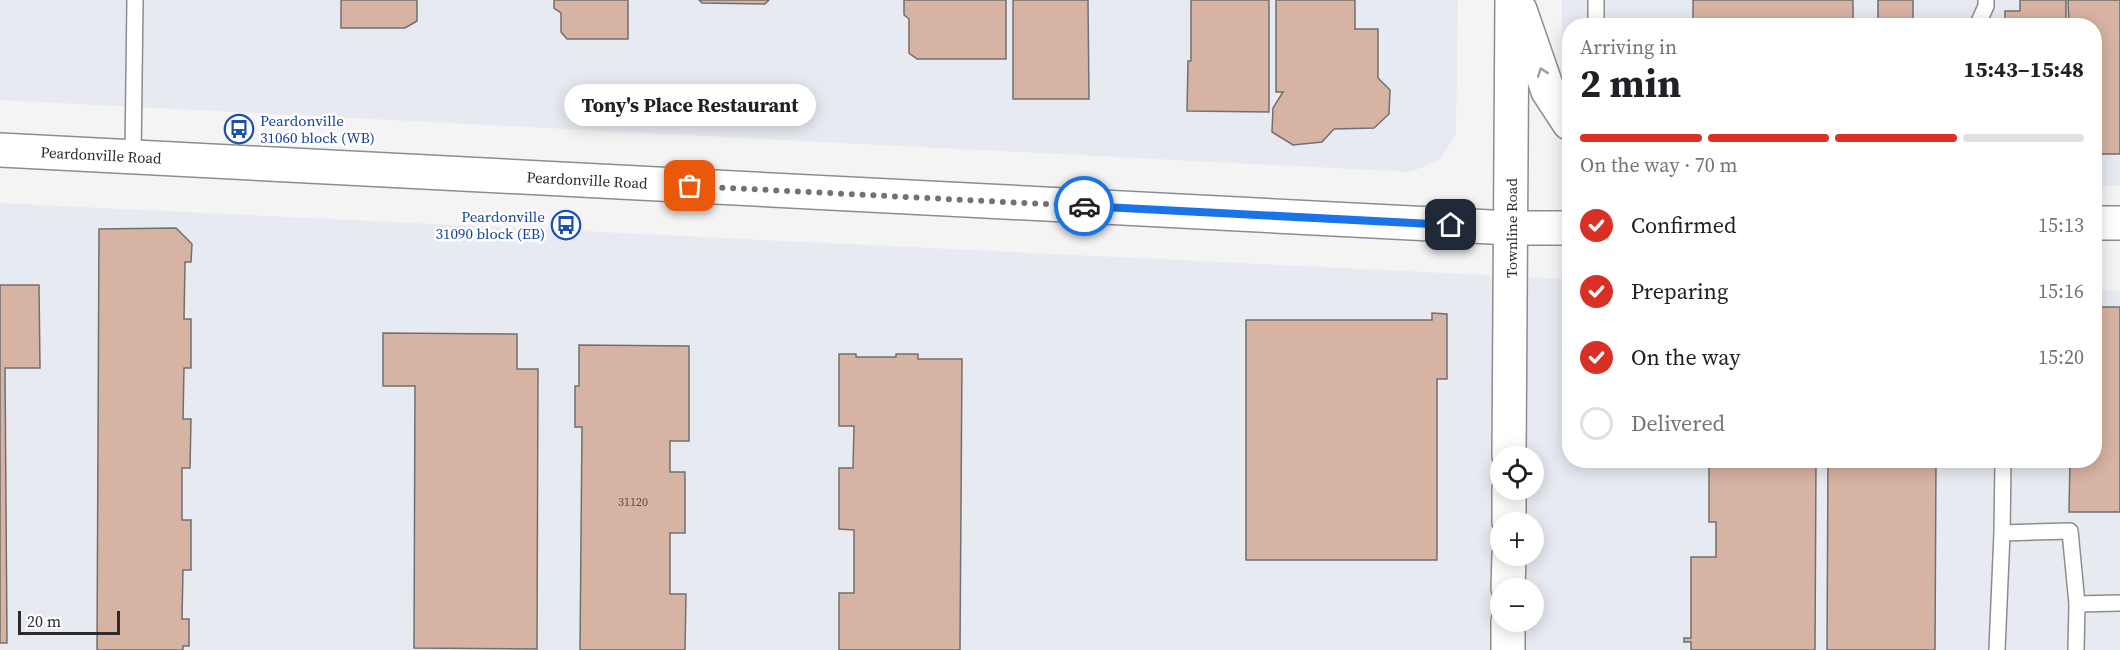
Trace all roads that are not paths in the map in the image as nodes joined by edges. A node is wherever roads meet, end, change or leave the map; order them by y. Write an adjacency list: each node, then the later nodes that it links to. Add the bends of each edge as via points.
1 (135, 0): 10 (lane)
2 (1512, 0): 13 (main road, Townline Road)
3 (1517, 0): 8 (main road, one-way to 3, via 1548,91)
4 (1596, 0): 6 (lane)
5 (1986, 0): 7 (lane)
6 (1596, 18)
7 (1981, 18)
8 (1562, 112)
9 (0, 150): 10 (main road, Peardonville Road)
10 (133, 157): 13 (main road, Peardonville Road)
11 (2102, 223): 12 (main road)
12 (2120, 223)
13 (1511, 228): 14 (main road, Peardonville Road); 15 (main road, Townline Road)
14 (1562, 228)
15 (1509, 446)
16 (2003, 468): 17 (lane)
17 (2002, 533): 19 (lane, via 2070,531); 22 (lane)
18 (2120, 603): 19 (lane)
19 (2077, 604): 23 (lane)
20 (1508, 632): 21 (main road)
21 (1508, 650)
22 (1997, 650)
23 (2076, 650)

